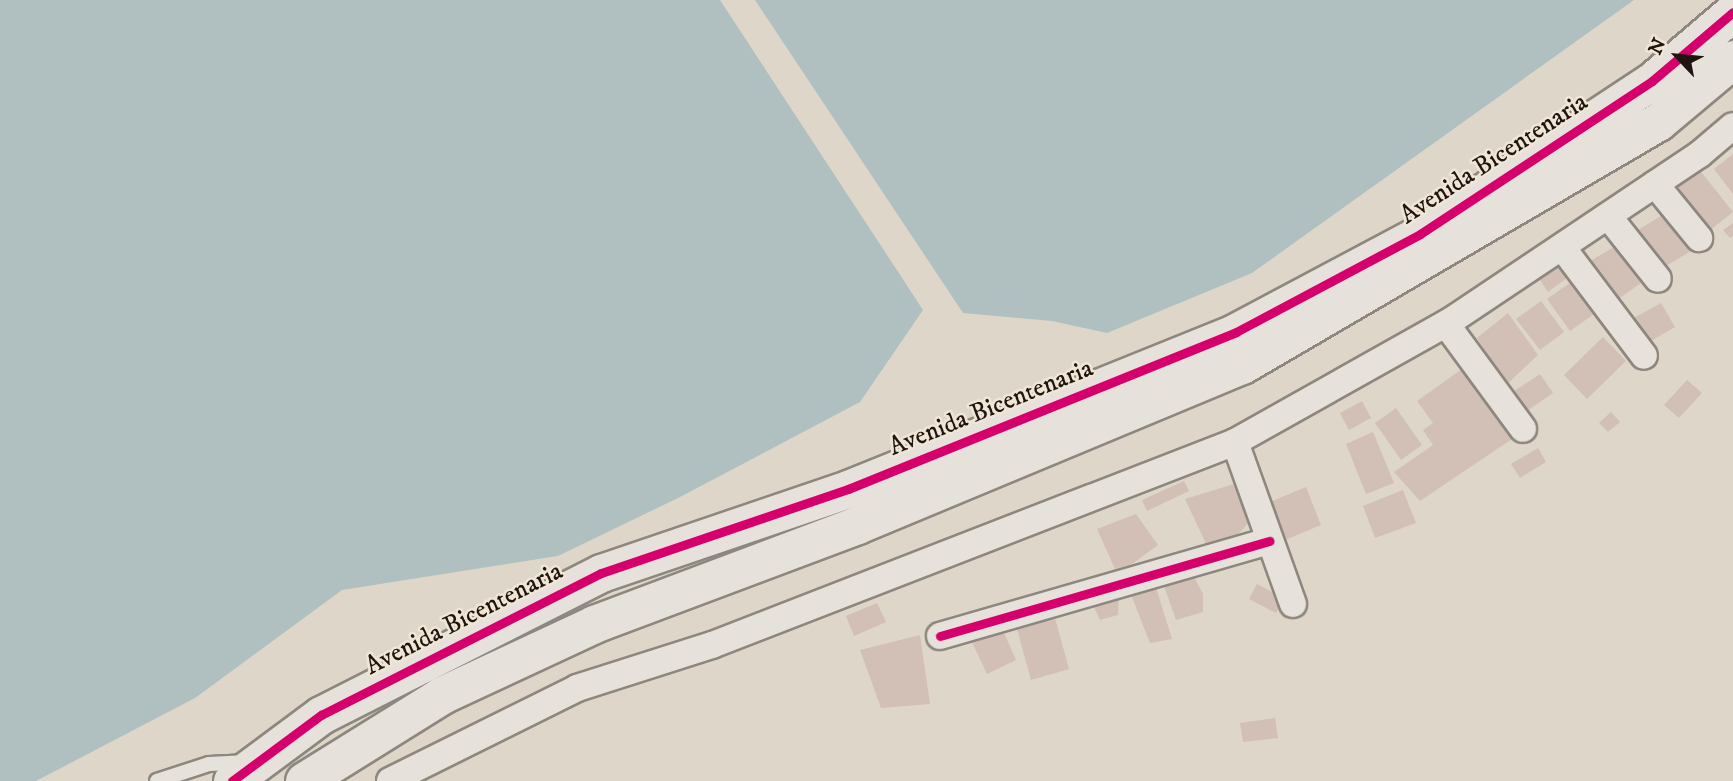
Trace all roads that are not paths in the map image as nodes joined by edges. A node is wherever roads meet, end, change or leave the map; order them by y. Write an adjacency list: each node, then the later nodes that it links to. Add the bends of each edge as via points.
1 (1733, 12): 16 (street, Avenida Bicentenaria, via 1652,81 1420,234 1236,332 848,489 601,573 321,715)
2 (1733, 59): 18 (street, Avenida Bicentenaria, via 1658,122 1242,365 858,525 594,624 442,695)
3 (1733, 126): 4 (street)
4 (1655, 184): 5 (street); 6 (street)
5 (1608, 216): 7 (street); 8 (street)
6 (1699, 238)
7 (1562, 247): 9 (street); 10 (street)
8 (1658, 279)
9 (1446, 324): 11 (street); 12 (street)
10 (1644, 356)
11 (1523, 429)
12 (1235, 442): 13 (street); 19 (street, via 712,645 577,688)
13 (1270, 541): 14 (street); 15 (street)
14 (1293, 604)
15 (940, 636)
16 (245, 771): 17 (lane, via 209,764)
17 (157, 781)
18 (304, 781)
19 (390, 781)

